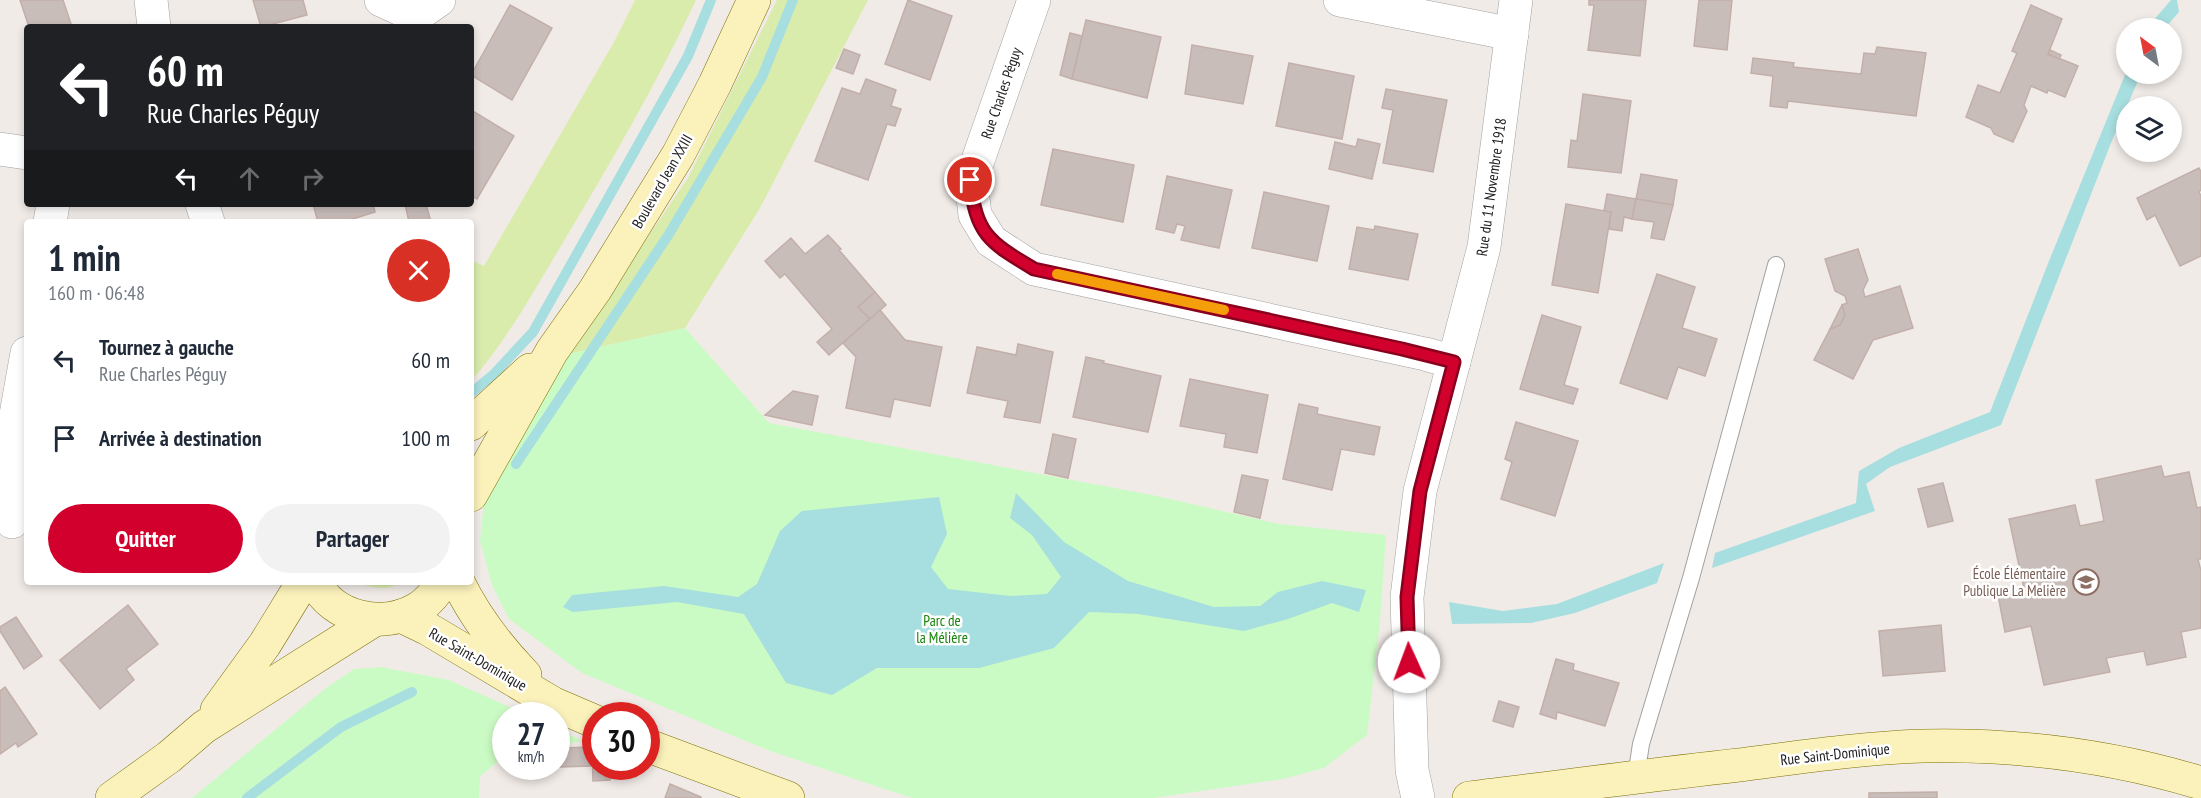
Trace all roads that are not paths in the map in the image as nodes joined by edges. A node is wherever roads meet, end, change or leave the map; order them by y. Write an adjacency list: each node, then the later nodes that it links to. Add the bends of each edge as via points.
1 (151, 0): 8 (street)
2 (381, 0): 3 (street, via 416,16)
3 (438, 0)
4 (754, 0): 13 (main road, Boulevard Jean XXIII, via 678,155 608,271)
5 (1034, 0): 14 (street, Rue Charles Péguy, via 970,180 975,215 992,241 1034,269)
6 (1340, 0): 9 (street)
7 (1516, 0): 9 (street, Rue du 11 Novembre 1918)
8 (154, 24)
9 (1512, 34): 14 (street, Rue du 11 Novembre 1918, via 1484,247)
10 (0, 149): 11 (street)
11 (24, 153)
12 (1776, 264): 28 (lane, via 1691,578 1641,744)
13 (552, 351): 16 (main road); 17 (main road)
14 (1454, 362): 33 (street, Rue du 11 Novembre 1918, via 1420,491 1407,597 1412,770)
15 (24, 370): 18 (street, via 14,426)
16 (474, 421)
17 (474, 490)
18 (12, 522)
19 (301, 585): 26 (main road, via 265,644)
20 (317, 585): 23 (main road, Rue Saint-Dominique, via 341,610 357,617)
21 (441, 585): 23 (main road, via 418,609)
22 (460, 585): 25 (main road, Rue Saint-Dominique, via 503,652)
23 (388, 618): 24 (main road, Rue Saint-Dominique, via 428,629); 26 (main road)
24 (551, 702)
25 (552, 702)
26 (204, 728): 31 (main road)
27 (660, 751): 32 (main road)
28 (1636, 777): 29 (main road, Rue Saint-Dominique, via 1923,746 2071,754); 30 (main road, Rue Saint-Dominique)
29 (2201, 783)
30 (1574, 791): 34 (main road, Rue Saint-Dominique)
31 (112, 798)
32 (788, 798)
33 (1418, 798)
34 (1469, 798)

